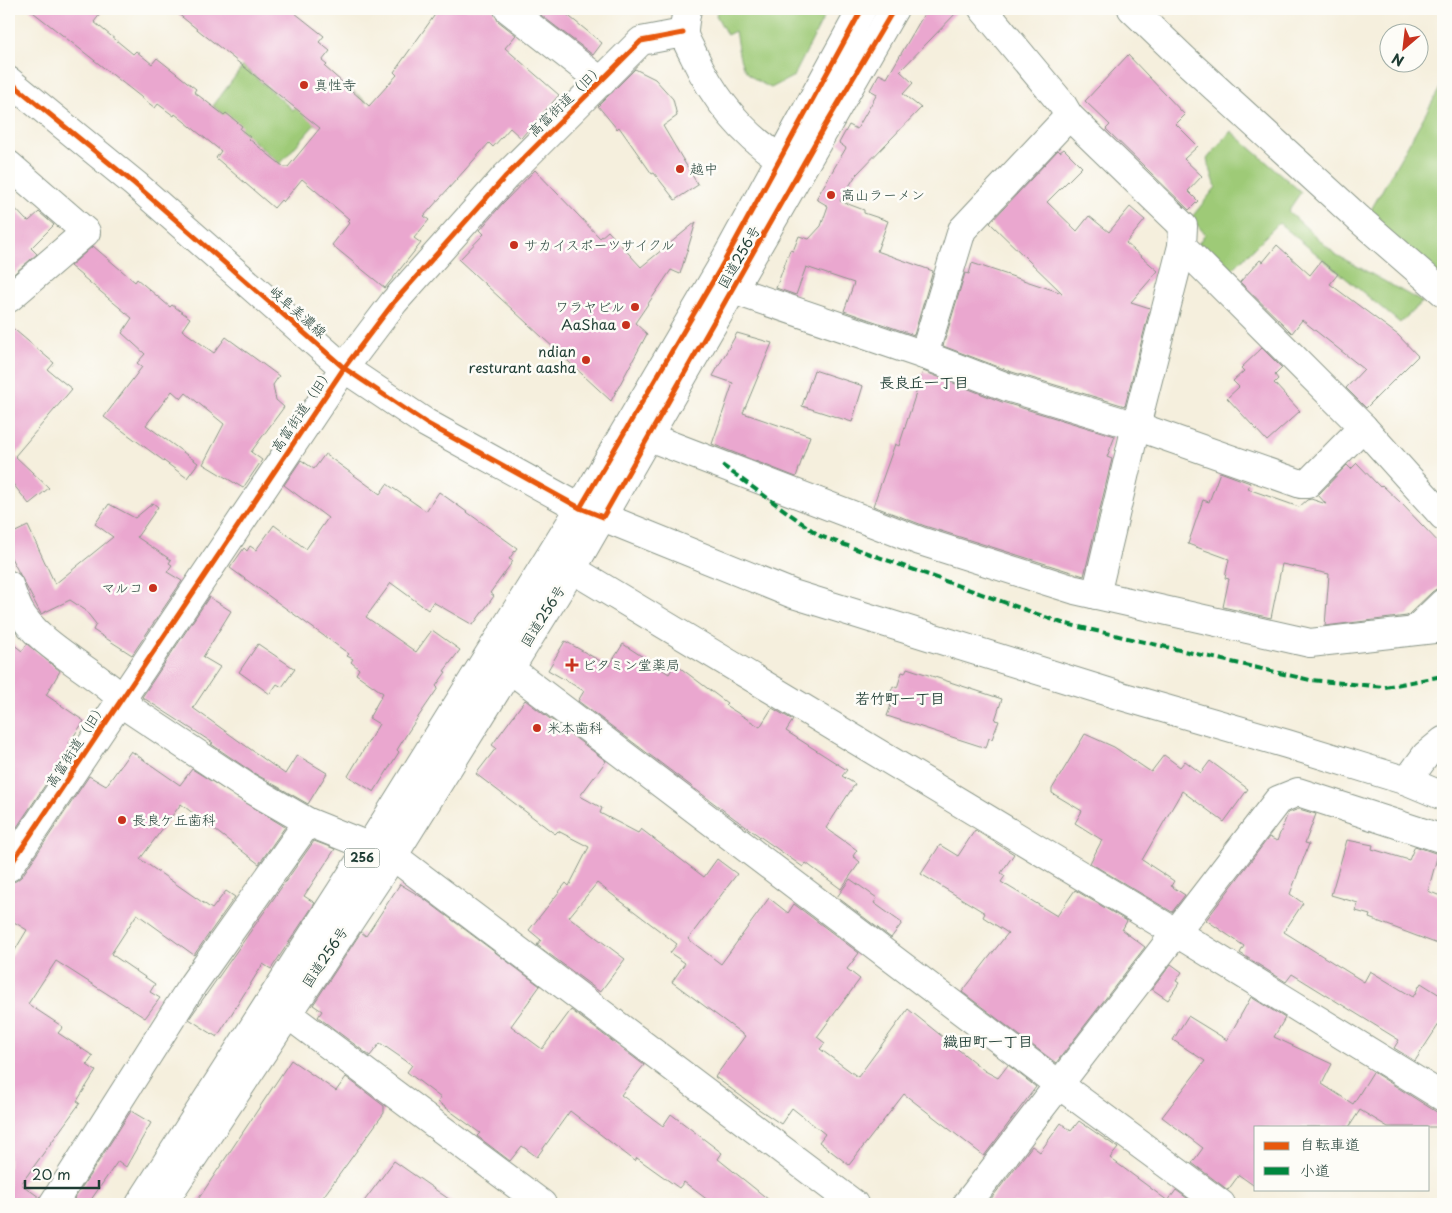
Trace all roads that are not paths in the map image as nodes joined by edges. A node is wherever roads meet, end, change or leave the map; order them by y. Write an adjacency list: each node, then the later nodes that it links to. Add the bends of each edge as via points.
1 (508, 9): 8 (main road)
2 (862, 9): 11 (main road, 国道256号 / 256)
3 (894, 9): 11 (main road, 国道256号 / 256)
4 (983, 9): 9 (main road)
5 (1132, 9): 14 (main road, via 1359,219)
6 (685, 21): 8 (main road, 高富街道（旧）, via 641,41); 11 (main road, via 701,72 728,112 752,139)
7 (9, 81): 17 (main road, 岐阜美濃線, via 135,184)
8 (602, 82): 17 (main road, 高富街道（旧）, via 506,176 394,302)
9 (1069, 116): 12 (main road, via 1183,226); 16 (main road, via 962,230)
10 (9, 165): 15 (main road, via 86,232)
11 (790, 165): 13 (main road, 国道256号 / 256); 21 (main road, 国道256号 / 256, via 720,268)
12 (1182, 246): 18 (main road); 19 (main road)
13 (733, 290): 16 (main road); 20 (main road, 国道256号 / 256)
14 (1443, 292)
15 (9, 298)
16 (924, 354): 18 (main road, via 1007,387)
17 (344, 368): 21 (main road, 岐阜美濃線, via 426,423); 30 (main road, 高富街道（旧）)
18 (1136, 426): 19 (main road, via 1301,484 1306,484); 25 (main road)
19 (1363, 427): 22 (main road)
20 (649, 437): 21 (main road, 国道256号 / 256); 25 (main road, via 920,541)
21 (591, 512): 23 (main road, 国道256号 / 256); 32 (main road, 岐阜美濃線, via 792,594); 36 (main road, 国道256号 / 256)
22 (1443, 516)
23 (572, 569): 29 (main road, 国道256号 / 256); 38 (main road)
24 (9, 585): 30 (main road, via 19,611 40,634)
25 (1096, 595): 28 (main road, via 1310,643)
26 (1443, 603): 28 (main road)
27 (1443, 628): 28 (main road)
28 (1414, 631)
29 (510, 670): 36 (main road, 国道256号 / 256); 40 (main road)
30 (122, 696): 34 (main road, via 133,711 244,785); 37 (main road, 高富街道（旧）)
31 (1443, 741): 32 (main road, via 1426,756)
32 (1407, 782): 33 (main road, 岐阜美濃線)
33 (1443, 796)
34 (308, 822): 36 (main road); 42 (main road, via 193,984)
35 (1443, 839): 38 (main road, via 1298,792 1278,800)
36 (381, 852): 39 (main road, 国道256号 / 256); 43 (main road, 国道256号 / 256); 46 (main road)
37 (9, 867)
38 (1175, 932): 40 (main road); 41 (main road)
39 (286, 1013): 44 (main road, 国道256号 / 256); 45 (main road)
40 (1058, 1084): 47 (main road); 48 (main road)
41 (1443, 1097)
42 (53, 1204)
43 (140, 1204)
44 (162, 1204)
45 (542, 1204)
46 (854, 1204)
47 (967, 1204)
48 (1221, 1204)

